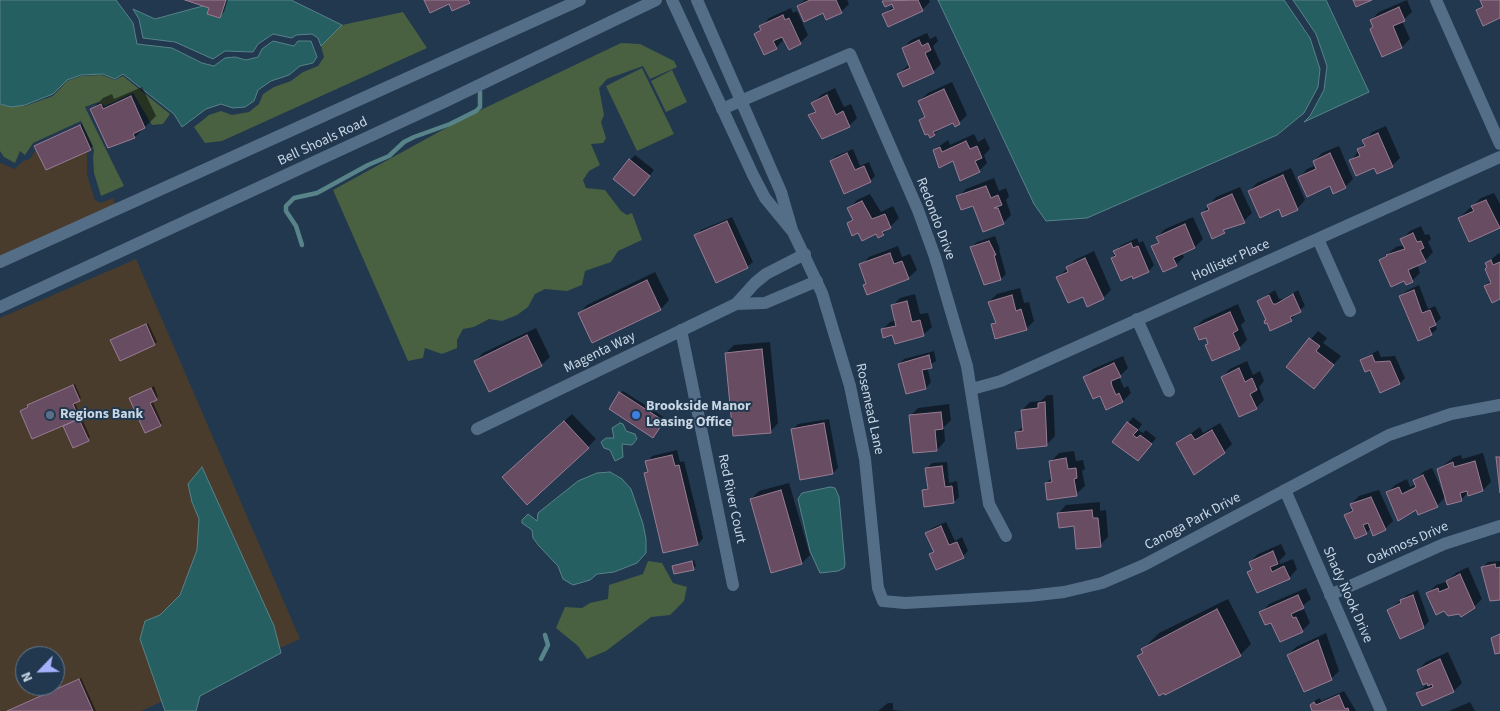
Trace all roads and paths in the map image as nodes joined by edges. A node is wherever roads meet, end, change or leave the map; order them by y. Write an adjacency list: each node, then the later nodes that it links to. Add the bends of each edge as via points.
1 (580, 0): 13 (street, Bell Shoals Road)
2 (656, 0): 16 (street, Bell Shoals Road, via 444,102)
3 (672, 0): 7 (street, Rosemead Lane)
4 (697, 0): 6 (street, Rosemead Lane)
5 (1436, 0): 8 (street)
6 (742, 101): 7 (street, Redondo Drive); 10 (street, Rosemead Lane, via 781,192); 20 (street, Redondo Drive, via 850,54 926,234 959,335)
7 (722, 110): 10 (street, Rosemead Lane, via 762,192)
8 (1500, 144)
9 (1500, 157): 11 (street, Hollister Place)
10 (793, 232): 12 (street, Rosemead Lane)
11 (1318, 239): 17 (street); 18 (street, Hollister Place)
12 (805, 254): 14 (street, Rosemead Lane); 15 (street, Magenta Way, via 766,274)
13 (0, 262)
14 (817, 281): 15 (street, Magenta Way, via 765,302); 29 (street, Rosemead Lane, via 837,338 855,410 871,504 878,588)
15 (736, 304): 19 (street, Magenta Way)
16 (0, 307)
17 (1350, 312)
18 (1138, 319): 20 (street, Hollister Place, via 1000,381); 21 (street)
19 (681, 330): 23 (street, Magenta Way); 27 (street, Red River Court)
20 (972, 389): 26 (street, Redondo Drive, via 989,504)
21 (1169, 391)
22 (1500, 405): 24 (street, Canoga Park Drive, via 1451,414 1405,428)
23 (477, 429)
24 (1285, 490): 28 (street, Shady Nook Drive); 29 (street, Canoga Park Drive, via 1137,568 1083,588 1029,596 905,603)
25 (1500, 526): 28 (street, Oakmoss Drive, via 1444,544)
26 (1006, 536)
27 (733, 585)
28 (1330, 595): 30 (street, Shady Nook Drive)
29 (883, 601)
30 (1382, 711)

